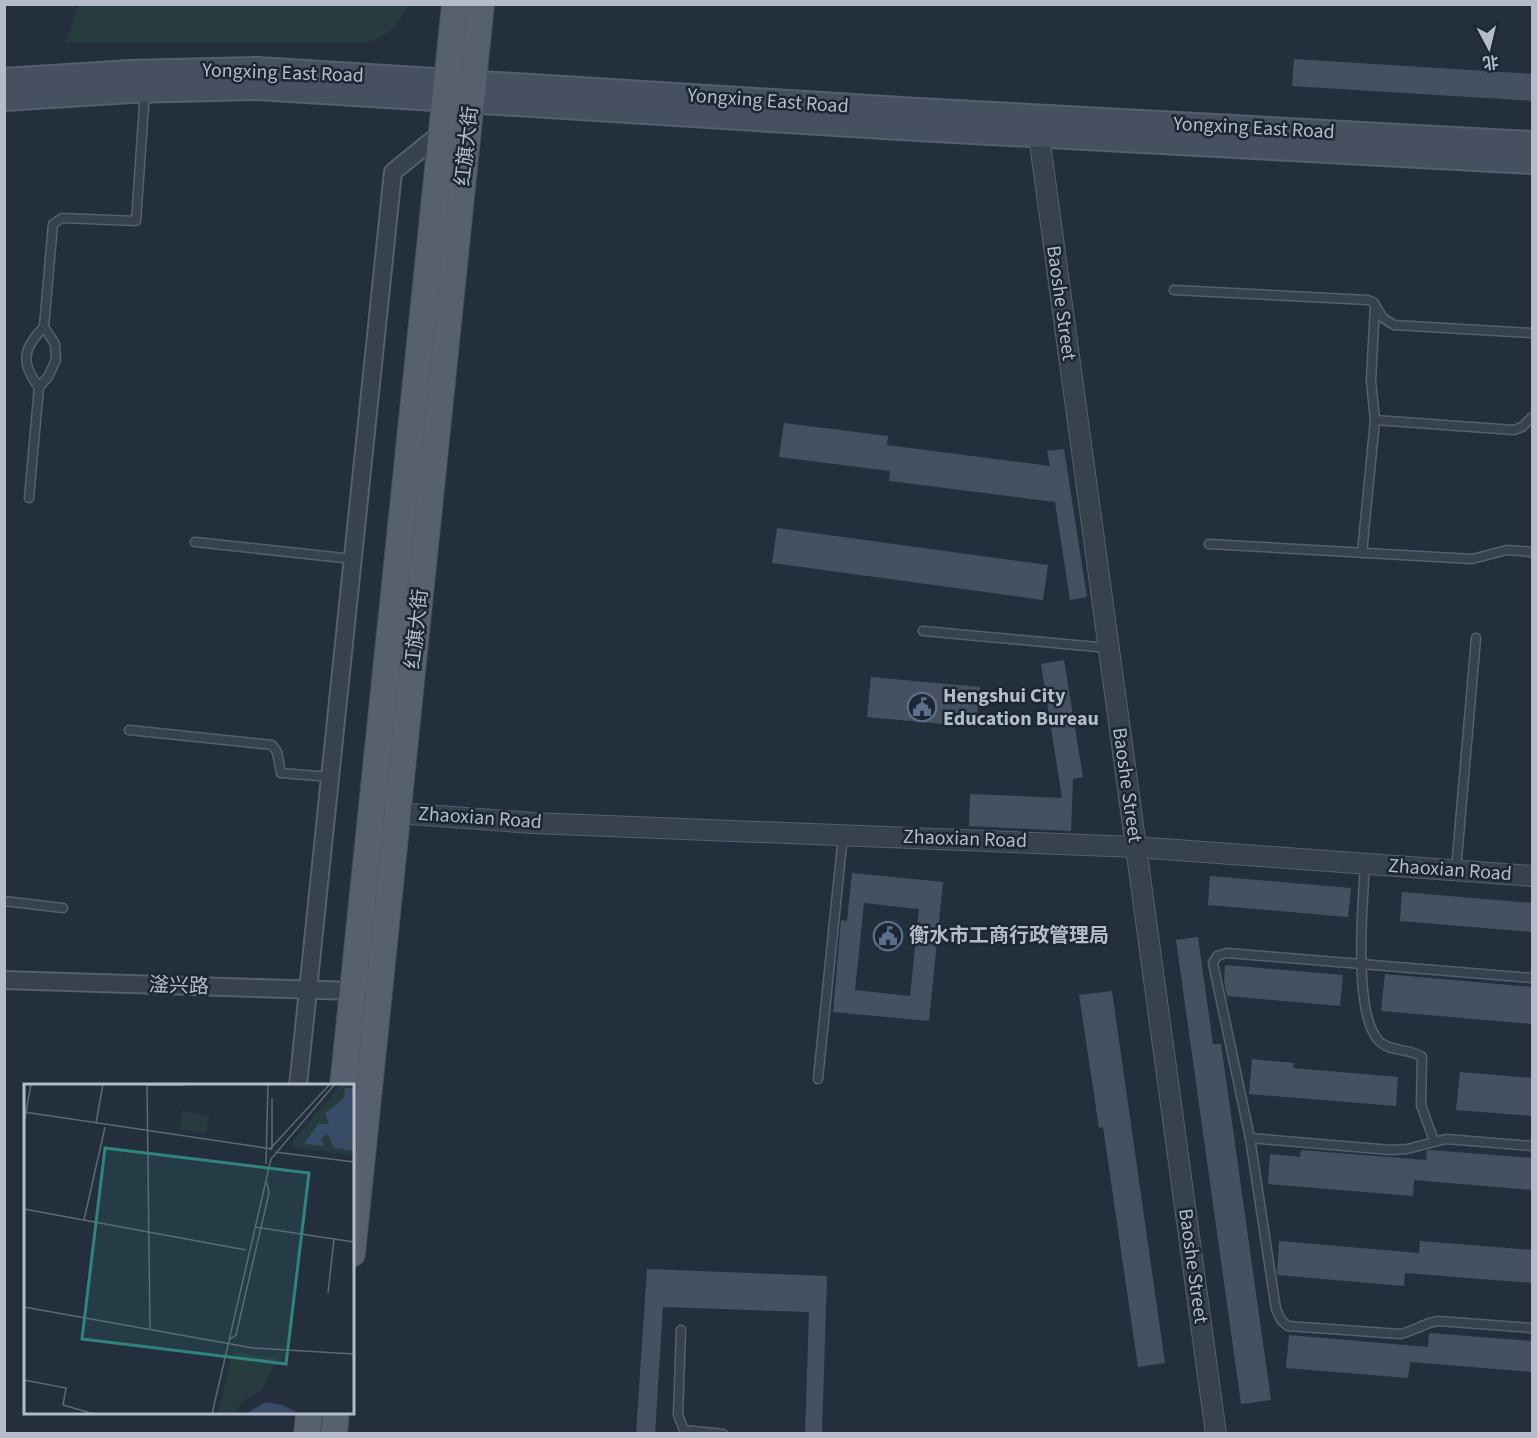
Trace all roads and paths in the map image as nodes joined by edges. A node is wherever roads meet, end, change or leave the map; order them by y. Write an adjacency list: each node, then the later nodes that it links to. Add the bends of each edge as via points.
1 (455, 4): 5 (main road, 红旗大街)
2 (481, 4): 6 (main road, 红旗大街)
3 (4, 80): 5 (main road, Yongxing East Road, via 226,69 300,71)
4 (145, 90): 5 (main road, Yongxing East Road); 7 (main road, Yongxing East Road); 14 (lane, via 136,221 62,218 53,224)
5 (446, 90): 6 (main road, Yongxing East Road); 8 (main road, 红旗大街)
6 (472, 92): 9 (main road, Yongxing East Road); 10 (main road, Yongxing East Road, via 930,111); 30 (main road, 红旗大街)
7 (4, 99)
8 (441, 134): 24 (street, via 393,172); 42 (main road, 红旗大街)
9 (1039, 136): 11 (main road, Yongxing East Road); 27 (street, Baoshe Street)
10 (1533, 143)
11 (1533, 162)
12 (1174, 290): 13 (lane, via 1368,300)
13 (1375, 305): 15 (lane, via 1383,318 1394,325); 18 (lane, via 1371,381)
14 (44, 327): 16 (lane, via 55,344 56,360); 16 (lane, via 34,337 25,361)
15 (1533, 333)
16 (39, 387): 19 (lane)
17 (1533, 417): 18 (lane, via 1514,430)
18 (1375, 420): 23 (lane)
19 (28, 498)
20 (195, 542): 24 (lane)
21 (1209, 544): 23 (lane)
22 (1533, 552): 23 (lane, via 1507,550 1472,559)
23 (1362, 553)
24 (353, 559): 29 (street)
25 (923, 631): 27 (lane)
26 (1476, 638): 34 (lane)
27 (1108, 648): 32 (street, Baoshe Street)
28 (129, 730): 29 (lane, via 272,745 281,773)
29 (330, 777): 41 (street)
30 (398, 813): 31 (street, Zhaoxian Road, via 533,823); 49 (main road, 红旗大街)
31 (843, 834): 32 (street, Zhaoxian Road); 43 (lane)
32 (1136, 847): 33 (street, Zhaoxian Road); 57 (street, Baoshe Street)
33 (1365, 864): 34 (street, Zhaoxian Road); 38 (lane)
34 (1456, 870): 35 (street, Zhaoxian Road)
35 (1533, 876)
36 (4, 901): 37 (lane)
37 (63, 908)
38 (1362, 964): 39 (lane); 46 (lane, via 1227,953 1217,956 1213,963); 47 (lane, via 1366,1013 1372,1031 1389,1047 1422,1057 1421,1105)
39 (1533, 978)
40 (4, 980): 41 (street, 滏兴路)
41 (308, 990): 42 (street, 滏兴路); 44 (street)
42 (353, 991): 45 (main road, 红旗大街)
43 (818, 1079)
44 (298, 1084)
45 (343, 1084)
46 (1250, 1138): 47 (lane, via 1391,1149); 50 (lane, via 1276,1309 1288,1326 1400,1334 1438,1321)
47 (1434, 1141): 48 (lane)
48 (1533, 1146)
49 (354, 1235)
50 (1533, 1328)
51 (681, 1330): 56 (lane, via 678,1414 684,1430)
52 (309, 1414): 54 (main road)
53 (336, 1414): 55 (main road)
54 (307, 1434)
55 (334, 1434)
56 (723, 1434)
57 (1216, 1434)

